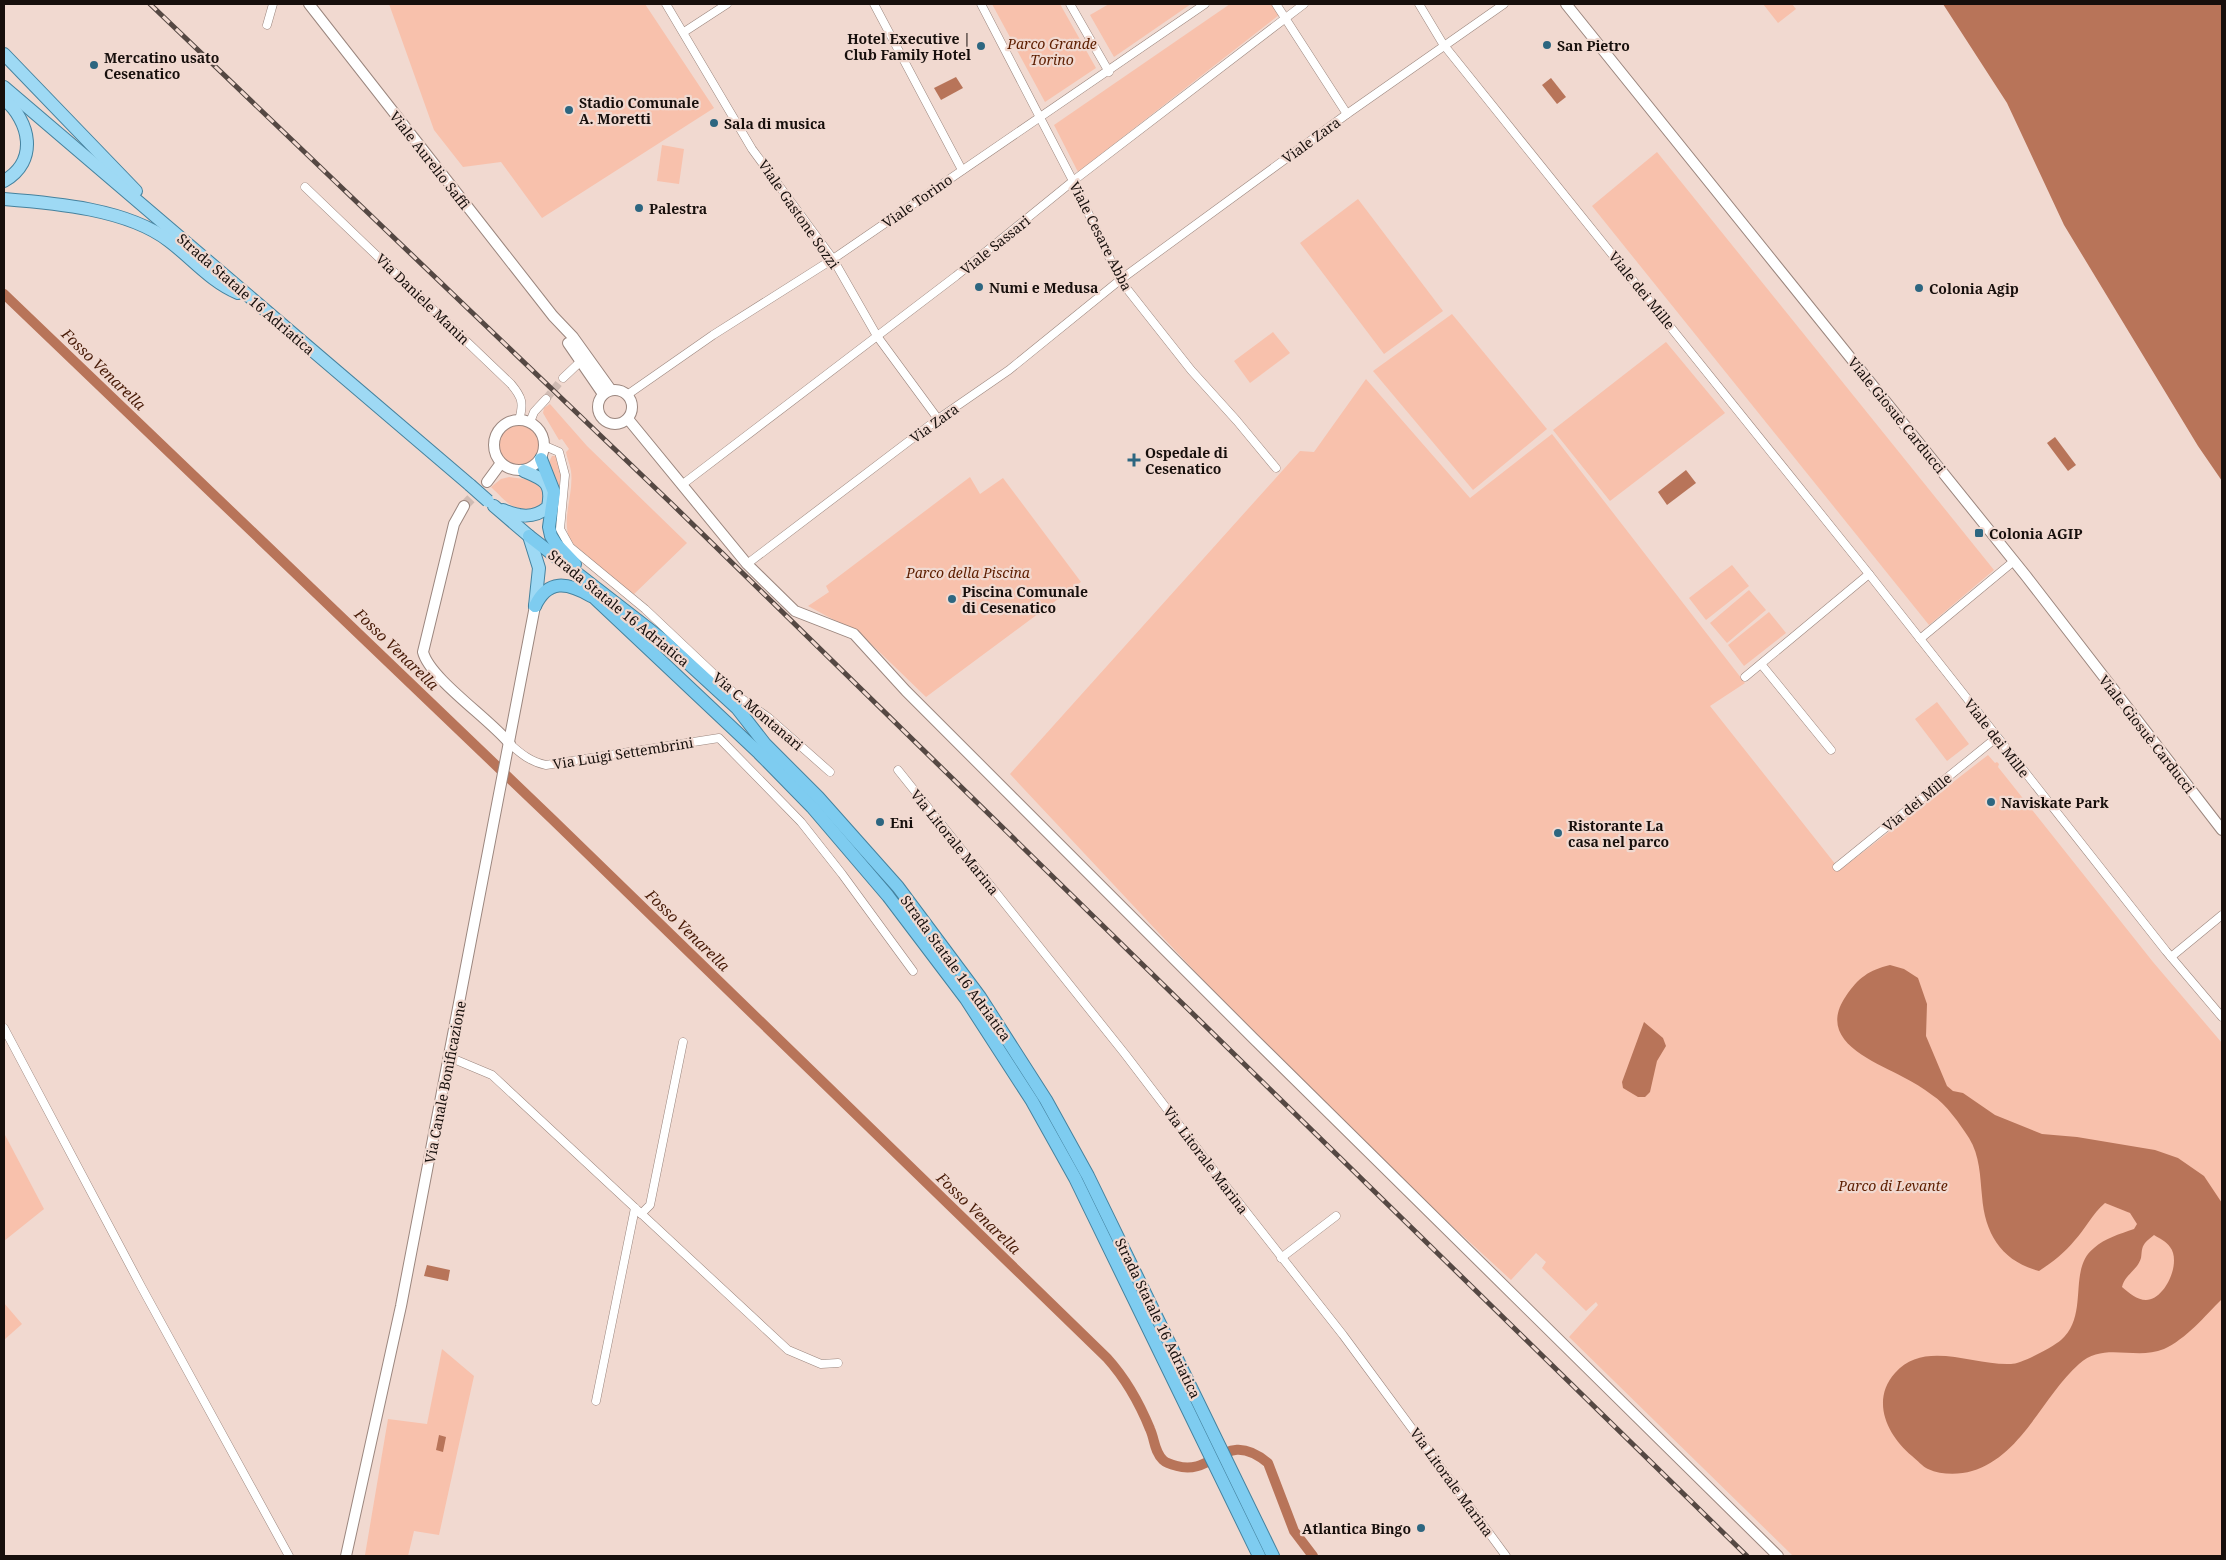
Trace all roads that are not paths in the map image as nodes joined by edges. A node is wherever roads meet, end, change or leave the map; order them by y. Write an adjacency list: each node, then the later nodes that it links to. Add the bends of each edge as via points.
1 (273, 4): 15 (street)
2 (309, 4): 33 (street, Viale Aurelio Saffi)
3 (666, 4): 16 (street, Viale Gastone Sozzi)
4 (727, 4): 16 (street)
5 (874, 4): 24 (street)
6 (981, 4): 23 (street, Viale Cesare Abba)
7 (1070, 4): 19 (street)
8 (1205, 4): 19 (street, Viale Torino)
9 (1276, 4): 14 (street)
10 (1304, 4): 14 (street, Viale Sassari)
11 (1420, 4): 17 (street, Viale dei Mille)
12 (1504, 4): 17 (street, Viale Zara)
13 (1566, 4): 53 (street, Viale Giosuè Carducci)
14 (1285, 17): 22 (street); 26 (street, Viale Sassari)
15 (267, 25)
16 (684, 32): 30 (street, Viale Gastone Sozzi, via 752,148)
17 (1443, 44): 22 (street, Viale Zara); 55 (street, Viale dei Mille)
18 (4, 54): 29 (main road)
19 (1109, 72): 23 (street, Viale Torino)
20 (4, 87): 29 (main road, Strada Statale 16 Adriatica)
21 (4, 99): 25 (main road, via 22,119 27,132 26,150 19,167)
22 (1347, 114): 31 (street, Viale Zara)
23 (1040, 117): 24 (street, Viale Torino); 26 (street, Viale Cesare Abba)
24 (962, 170): 30 (street, Viale Torino)
25 (4, 181)
26 (1073, 181): 31 (street, Viale Cesare Abba); 34 (street, Viale Sassari)
27 (305, 187): 42 (street, Via Daniele Manin, via 511,384 523,404)
28 (4, 199): 32 (main road, via 55,205 132,221 169,241 216,282)
29 (173, 231): 32 (main road, Strada Statale 16 Adriatica)
30 (832, 259): 34 (street, Viale Gastone Sozzi); 38 (street, Viale Torino)
31 (1120, 280): 41 (street, Via Zara, via 1009,370); 46 (street, Viale Cesare Abba, via 1190,370)
32 (253, 300): 50 (main road, Strada Statale 16 Adriatica, bridge)
33 (553, 316): 35 (street, Viale Aurelio Saffi); 37 (street, Viale Aurelio Saffi, via 572,338)
34 (877, 336): 41 (street, Viale Gastone Sozzi); 49 (street, Viale Sassari)
35 (581, 361): 36 (street); 37 (street, Viale Aurelio Saffi)
36 (563, 378)
37 (607, 392): 38 (street); 40 (street, via 597,408 604,421 619,424)
38 (627, 395): 40 (street, via 632,404)
39 (546, 399): 42 (street)
40 (628, 418): 49 (street)
41 (938, 419): 54 (street, Via Zara)
42 (524, 421): 43 (street, via 541,431); 45 (street, via 505,424 496,436 494,450)
43 (545, 446): 44 (street); 66 (street, Via C. Montanari, via 559,452 564,464 560,529 570,547 645,610 735,694 769,718)
44 (541, 459): 47 (street); 57 (highway, via 554,492 549,527 551,536)
45 (501, 463): 47 (street, via 512,470); 48 (street)
46 (1276, 468)
47 (524, 471): 50 (main road, via 544,480 549,489 548,507 535,516 526,516 512,514)
48 (487, 482)
49 (683, 484): 54 (street)
50 (491, 504): 52 (main road, Strada Statale 16 Adriatica)
51 (464, 506): 63 (street, Via Luigi Settembrini, via 454,524 423,652 437,673 499,729)
52 (529, 536): 56 (highway, Strada Statale 16 Adriatica); 57 (highway, Strada Statale 16 Adriatica); 58 (main road, via 539,568)
53 (2014, 561): 59 (street); 67 (street, Viale Giosuè Carducci)
54 (747, 564): 89 (street, via 795,611 854,634 912,697 1254,1040)
55 (1869, 574): 59 (street, Viale dei Mille); 60 (street)
56 (594, 597): 58 (highway, via 564,585 542,593); 82 (highway, Strada Statale 16 Adriatica, via 812,807 888,896 966,999 1032,1101 1075,1178)
57 (608, 598): 82 (highway, Strada Statale 16 Adriatica, via 663,640 737,708 765,744 818,797 898,887 980,997 1046,1100 1088,1176)
58 (535, 606): 63 (street, Via Canale Bonificazione)
59 (1920, 639): 62 (street, Viale dei Mille)
60 (1761, 664): 61 (street); 64 (street)
61 (1745, 677)
62 (1996, 738): 68 (street, Via dei Mille); 70 (street, Viale dei Mille)
63 (510, 746): 71 (street, Via Luigi Settembrini, via 546,765 719,738 801,822); 75 (street, Via Canale Bonificazione)
64 (1831, 750)
65 (898, 770): 79 (street, Via Litorale Marina, via 1125,1054)
66 (830, 772)
67 (2222, 830)
68 (1837, 867)
69 (2222, 915): 70 (street)
70 (2171, 957): 72 (street, Viale dei Mille)
71 (913, 971)
72 (2222, 1017)
73 (4, 1028): 84 (street)
74 (683, 1042): 77 (street, via 650,1205)
75 (450, 1057): 76 (street, via 492,1076); 85 (street, Via Canale Bonificazione, via 401,1306)
76 (635, 1208): 77 (street); 81 (street)
77 (641, 1214): 80 (street, via 788,1350 821,1364)
78 (1336, 1216): 79 (street)
79 (1282, 1258): 88 (street, Via Litorale Marina)
80 (838, 1363)
81 (596, 1401)
82 (1210, 1439): 83 (highway, Strada Statale 16 Adriatica)
83 (1225, 1471): 86 (highway, Strada Statale 16 Adriatica); 87 (highway, Strada Statale 16 Adriatica)
84 (289, 1556)
85 (346, 1556)
86 (1259, 1556)
87 (1273, 1556)
88 (1506, 1556)
89 (1778, 1556)

